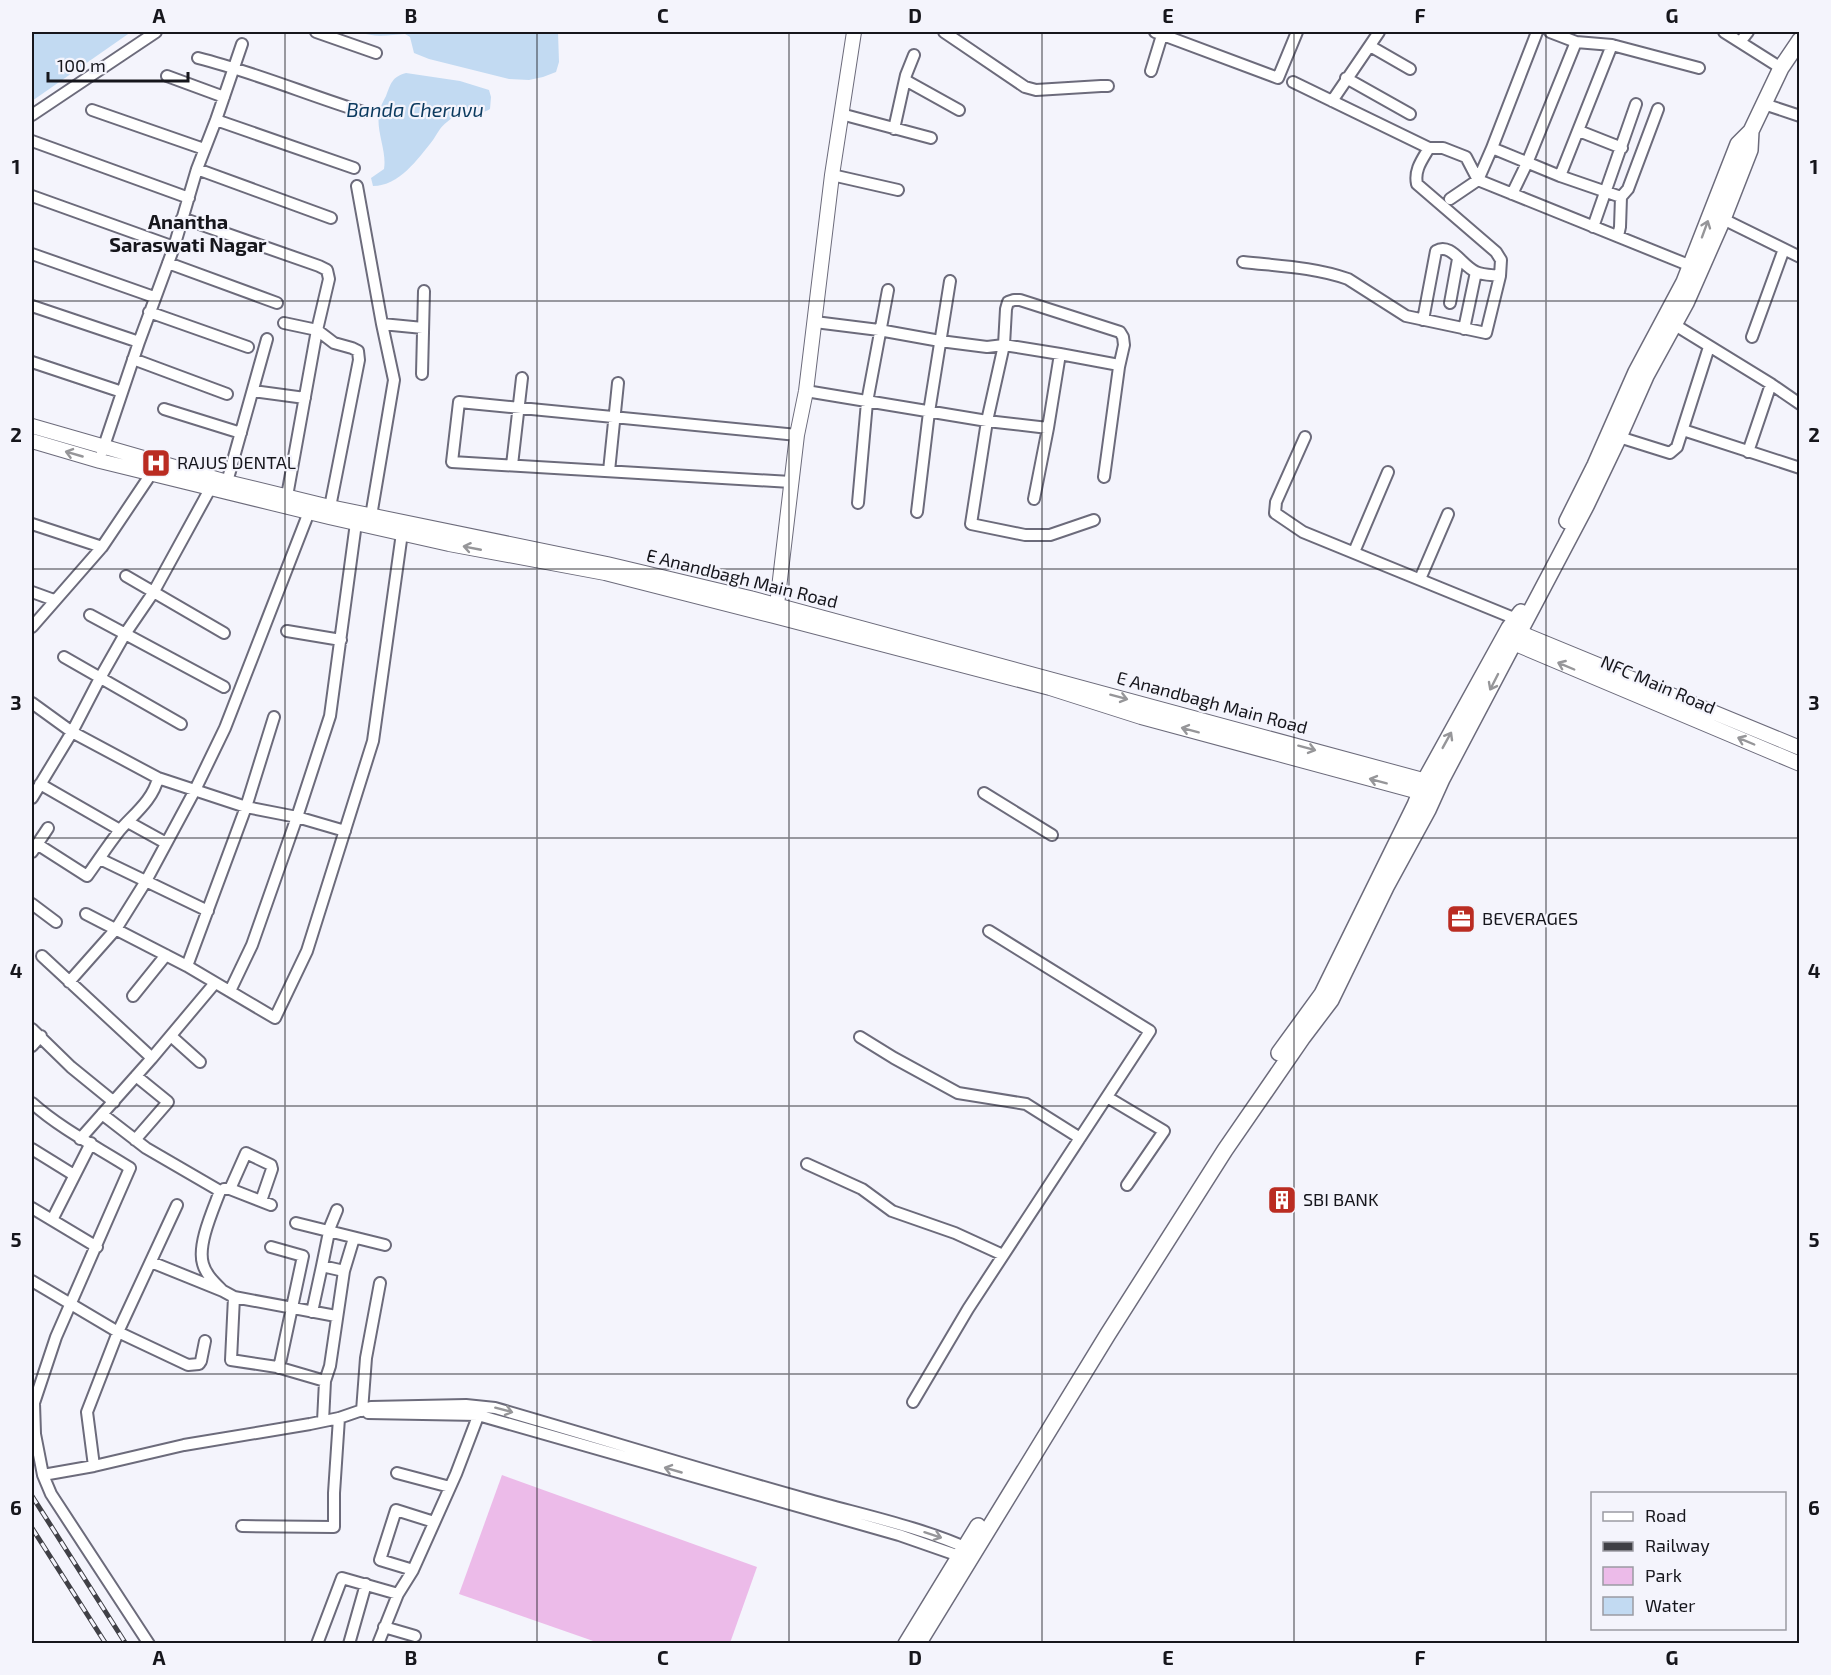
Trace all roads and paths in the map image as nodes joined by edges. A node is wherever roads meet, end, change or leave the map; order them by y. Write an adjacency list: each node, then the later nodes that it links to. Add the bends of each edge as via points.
1 (156, 32): 42 (street)
2 (315, 32): 19 (street)
3 (854, 32): 40 (street)
4 (944, 32): 12 (street)
5 (1161, 32): 6 (street, via 1278,78); 26 (street)
6 (1297, 32)
7 (1378, 32): 18 (street)
8 (1537, 32): 51 (street)
9 (1551, 32): 14 (street)
10 (1724, 32): 15 (street)
11 (1748, 32): 15 (street)
12 (961, 36): 31 (street, via 1025,87 1036,90)
13 (1800, 40): 24 (main road)
14 (1576, 42): 17 (street); 54 (street)
15 (1740, 42): 24 (street)
16 (242, 44): 22 (street)
17 (1612, 45): 23 (street); 46 (street)
18 (1370, 46): 25 (street); 28 (street)
19 (376, 53)
20 (914, 55): 29 (street)
21 (198, 58): 22 (street)
22 (234, 67): 32 (street); 39 (street)
23 (1699, 68)
24 (1780, 68): 35 (main road)
25 (1410, 69)
26 (1151, 71)
27 (167, 76): 32 (street)
28 (1346, 78): 33 (street); 41 (street)
29 (905, 80): 38 (street); 45 (street)
30 (1293, 82): 33 (street)
31 (1108, 86)
32 (224, 96): 44 (street)
33 (1332, 100): 50 (street)
34 (1636, 104): 52 (street)
35 (1764, 104): 43 (street); 47 (main road)
36 (1658, 109): 66 (street, via 1628,189)
37 (92, 110): 53 (street)
38 (959, 111)
39 (363, 112)
40 (841, 114): 45 (street); 57 (street)
41 (1410, 114)
42 (32, 115)
43 (1800, 116)
44 (216, 120): 53 (street); 55 (street)
45 (894, 129): 48 (street)
46 (1579, 131): 52 (street); 58 (street)
47 (1751, 131): 70 (main road, via 1750,150); 80 (main road, one-way to 47, via 1738,144)
48 (931, 138)
49 (32, 141): 65 (street)
50 (1429, 148): 59 (street, via 1443,148 1466,157); 82 (street, via 1417,169 1417,184 1496,252 1501,260)
51 (1492, 148): 54 (street); 59 (street)
52 (1622, 148): 62 (street)
53 (204, 149): 56 (street)
54 (1527, 163): 58 (street); 63 (street)
55 (354, 168)
56 (197, 169): 65 (street); 69 (street)
57 (832, 176): 61 (street); 92 (street)
58 (1560, 176): 62 (street)
59 (1478, 180): 63 (street); 67 (street)
60 (357, 186): 94 (street)
61 (898, 190)
62 (1604, 192): 66 (street); 71 (street)
63 (1512, 194): 71 (street)
64 (32, 196): 73 (street)
65 (189, 198): 68 (street)
66 (1621, 198): 72 (street)
67 (1450, 199)
68 (182, 218): 73 (street); 98 (street, via 327,270 329,279)
69 (331, 218)
70 (1723, 219): 74 (street); 95 (main road)
71 (1593, 226): 72 (street)
72 (1618, 236): 80 (street)
73 (174, 247): 79 (street)
74 (1784, 249): 76 (street); 100 (street)
75 (32, 254): 86 (street)
76 (1800, 256)
77 (1458, 259): 81 (street); 88 (street); 91 (street, via 1448,249 1436,250)
78 (1243, 262): 91 (street, via 1339,276 1401,313)
79 (168, 263): 86 (street); 87 (street)
80 (1691, 266): 169 (main road)
81 (1476, 272): 82 (street); 97 (street)
82 (1500, 276): 97 (street, via 1486,333)
83 (950, 281): 102 (street)
84 (888, 290): 99 (street)
85 (424, 291): 96 (street)
86 (154, 297): 90 (street)
87 (277, 303)
88 (1450, 303)
89 (32, 306): 103 (street)
90 (149, 312): 103 (street); 105 (street)
91 (1423, 320): 97 (street)
92 (815, 322): 99 (street); 116 (street)
93 (284, 323): 98 (street)
94 (382, 324): 96 (street); 154 (street, via 394,380)
95 (1675, 325): 106 (street); 133 (main road, via 1646,376)
96 (423, 328): 111 (street)
97 (1464, 329)
98 (317, 330): 119 (street); 149 (street, via 334,343 358,351 359,360)
99 (879, 330): 102 (street); 120 (street)
100 (1752, 337)
101 (267, 339): 115 (street)
102 (940, 341): 104 (street); 124 (street)
103 (139, 342): 108 (street)
104 (1004, 345): 107 (street); 110 (street, via 1008,302 1020,300 1119,332 1124,345); 126 (street)
105 (248, 347)
106 (1709, 347): 114 (street); 129 (street)
107 (1060, 354): 110 (street); 128 (street)
108 (133, 358): 117 (street); 118 (street)
109 (32, 362): 117 (street)
110 (1119, 366): 143 (street)
111 (422, 374)
112 (522, 378): 122 (street)
113 (618, 383): 125 (street)
114 (1772, 384): 121 (street); 136 (street)
115 (254, 391): 119 (street); 130 (street)
116 (806, 391): 120 (street); 131 (street)
117 (122, 392): 135 (street)
118 (227, 394)
119 (305, 398): 146 (street)
120 (867, 402): 124 (street); 148 (street)
121 (1800, 404)
122 (518, 407): 125 (street); 138 (street); 138 (street, via 459,402 452,462)
123 (164, 409): 130 (street)
124 (929, 412): 126 (street); 151 (street)
125 (615, 417): 131 (street); 140 (street)
126 (987, 422): 128 (street); 153 (street, via 971,524 1025,535 1050,535)
127 (32, 426): 135 (street, E Anandbagh Main Road)
128 (1048, 428): 147 (street)
129 (1683, 430): 133 (street, via 1677,447 1670,453); 136 (street)
130 (241, 433): 145 (street)
131 (797, 435): 144 (street)
132 (1305, 437): 158 (street, via 1276,502 1275,513 1303,532)
133 (1619, 437): 169 (main road, via 1586,506)
134 (32, 441): 137 (street, E Anandbagh Main Road, one-way to 134)
135 (104, 447): 137 (street); 145 (street, E Anandbagh Main Road)
136 (1748, 452): 139 (street)
137 (100, 461): 142 (street, E Anandbagh Main Road)
138 (512, 465): 140 (street)
139 (1800, 468)
140 (609, 471): 144 (street)
141 (1388, 472): 158 (street)
142 (151, 474): 145 (street, E Anandbagh Main Road); 157 (street)
143 (1104, 477)
144 (791, 482): 164 (street)
145 (217, 483): 146 (street, E Anandbagh Main Road); 150 (street, E Anandbagh Main Road); 162 (street)
146 (287, 496): 149 (street, E Anandbagh Main Road)
147 (1034, 499)
148 (858, 503)
149 (330, 507): 154 (street, E Anandbagh Main Road)
150 (309, 512): 154 (street, E Anandbagh Main Road); 184 (street, via 225,728)
151 (917, 512)
152 (1448, 514): 160 (street)
153 (1094, 520)
154 (366, 521): 156 (street, E Anandbagh Main Road); 164 (street, E Anandbagh Main Road, via 607,564); 171 (street)
155 (32, 524): 157 (street)
156 (402, 533): 164 (street, E Anandbagh Main Road, one-way to 156); 191 (street, via 373,741)
157 (102, 547): 163 (street)
158 (1354, 552): 160 (street)
159 (126, 576): 162 (street)
160 (1420, 579): 169 (street)
161 (32, 592): 163 (street)
162 (153, 593): 168 (street); 170 (street)
163 (54, 600): 166 (street)
164 (776, 610): 183 (street, E Anandbagh Main Road, via 1141,717)
165 (90, 615): 170 (street)
166 (32, 627)
167 (287, 631): 171 (street)
168 (224, 633)
169 (1512, 633): 179 (street, NFC Main Road); 180 (street, NFC Main Road, one-way to 169); 183 (main road)
170 (125, 634): 173 (street); 174 (street)
171 (340, 640): 188 (street, via 330,716)
172 (64, 657): 173 (street)
173 (100, 678): 177 (street); 178 (street)
174 (224, 687)
175 (32, 703): 178 (street)
176 (274, 717): 187 (street)
177 (181, 724)
178 (72, 732): 181 (street); 182 (street)
179 (1800, 748)
180 (1800, 764)
181 (158, 778): 184 (street); 189 (street, via 141,809)
182 (40, 784): 186 (street); 189 (street)
183 (1430, 788): 267 (main road, via 1416,805 1322,994 1270,1066)
184 (195, 790): 187 (street); 193 (street)
185 (984, 793): 192 (street)
186 (32, 798)
187 (246, 807): 188 (street); 198 (street)
188 (297, 817): 191 (street); 208 (street, via 252,945)
189 (124, 826): 193 (street); 195 (street)
190 (48, 828): 194 (street)
191 (345, 831): 208 (street, via 307,951 275,1018)
192 (1052, 835)
193 (166, 843): 196 (street)
194 (34, 848): 195 (street, via 87,876)
195 (100, 859): 196 (street)
196 (146, 881): 198 (street); 201 (street)
197 (32, 904): 200 (street)
198 (208, 911): 205 (street)
199 (86, 914): 201 (street)
200 (56, 922)
201 (116, 929): 203 (street); 206 (street)
202 (989, 931): 218 (street, via 1150,1031)
203 (166, 955): 205 (street); 209 (street)
204 (42, 956): 206 (street)
205 (187, 966): 207 (street)
206 (69, 982): 215 (street)
207 (215, 982): 208 (street); 212 (street)
208 (230, 991)
209 (134, 996)
210 (32, 1029): 211 (street)
211 (41, 1036): 214 (street); 219 (street, via 70,1067)
212 (171, 1036): 215 (street); 216 (street)
213 (860, 1037): 222 (street, via 958,1092 1026,1104)
214 (32, 1046)
215 (152, 1058): 217 (street)
216 (200, 1062)
217 (136, 1076): 219 (street); 223 (street, via 168,1102)
218 (1107, 1097): 222 (street); 228 (street, via 1164,1131)
219 (114, 1102): 221 (street)
220 (32, 1103): 224 (street)
221 (102, 1114): 223 (street); 224 (street)
222 (1080, 1138): 240 (street)
223 (135, 1140): 229 (street)
224 (86, 1141): 227 (street); 238 (street, via 130,1168)
225 (32, 1149): 227 (street)
226 (807, 1164): 240 (street, via 862,1189 892,1211 956,1233)
227 (74, 1175): 233 (street)
228 (1127, 1185)
229 (225, 1190): 229 (street, via 246,1153 272,1165 266,1203); 246 (street, via 208,1225 201,1255 206,1272)
230 (177, 1204): 241 (street)
231 (32, 1208): 233 (street)
232 (337, 1210): 235 (street)
233 (52, 1220): 238 (street)
234 (296, 1223): 235 (street)
235 (329, 1231): 236 (street); 242 (street)
236 (354, 1238): 237 (street); 243 (street)
237 (385, 1245)
238 (97, 1246): 248 (street)
239 (271, 1247): 249 (street, via 303,1256)
240 (1003, 1255): 256 (street)
241 (151, 1262): 246 (street); 252 (street)
242 (321, 1266): 243 (street); 250 (street)
243 (344, 1271): 251 (street)
244 (32, 1281): 248 (street)
245 (380, 1283): 257 (street, via 366,1358)
246 (222, 1291): 247 (street)
247 (234, 1297): 249 (street); 254 (street, via 231,1360)
248 (71, 1306): 252 (street); 263 (street, via 34,1403)
249 (292, 1308): 250 (street); 254 (street)
250 (312, 1312): 251 (street)
251 (336, 1317): 255 (street)
252 (118, 1332): 253 (street, via 188,1365 199,1364); 261 (street, via 87,1412)
253 (205, 1341)
254 (279, 1368): 255 (street)
255 (325, 1381): 260 (street)
256 (913, 1402)
257 (362, 1411): 258 (street); 259 (street)
258 (480, 1411): 264 (street); 267 (street, via 700,1472)
259 (339, 1418): 260 (street); 266 (street, via 334,1527)
260 (323, 1421): 261 (street, via 184,1445)
261 (94, 1466): 263 (street)
262 (397, 1473): 264 (street)
263 (43, 1475): 273 (street, via 51,1494)
264 (450, 1487): 265 (street)
265 (434, 1522): 268 (street); 268 (street, via 396,1510 380,1560)
266 (242, 1526)
267 (967, 1554): 277 (main road); 278 (main road)
268 (413, 1570): 270 (street)
269 (366, 1584): 270 (street); 274 (street, via 341,1578); 275 (street)
270 (398, 1594): 271 (street)
271 (384, 1627): 272 (street); 276 (street)
272 (415, 1636)
273 (149, 1644)
274 (317, 1644)
275 (349, 1644)
276 (378, 1644)
277 (906, 1644)
278 (918, 1644)

